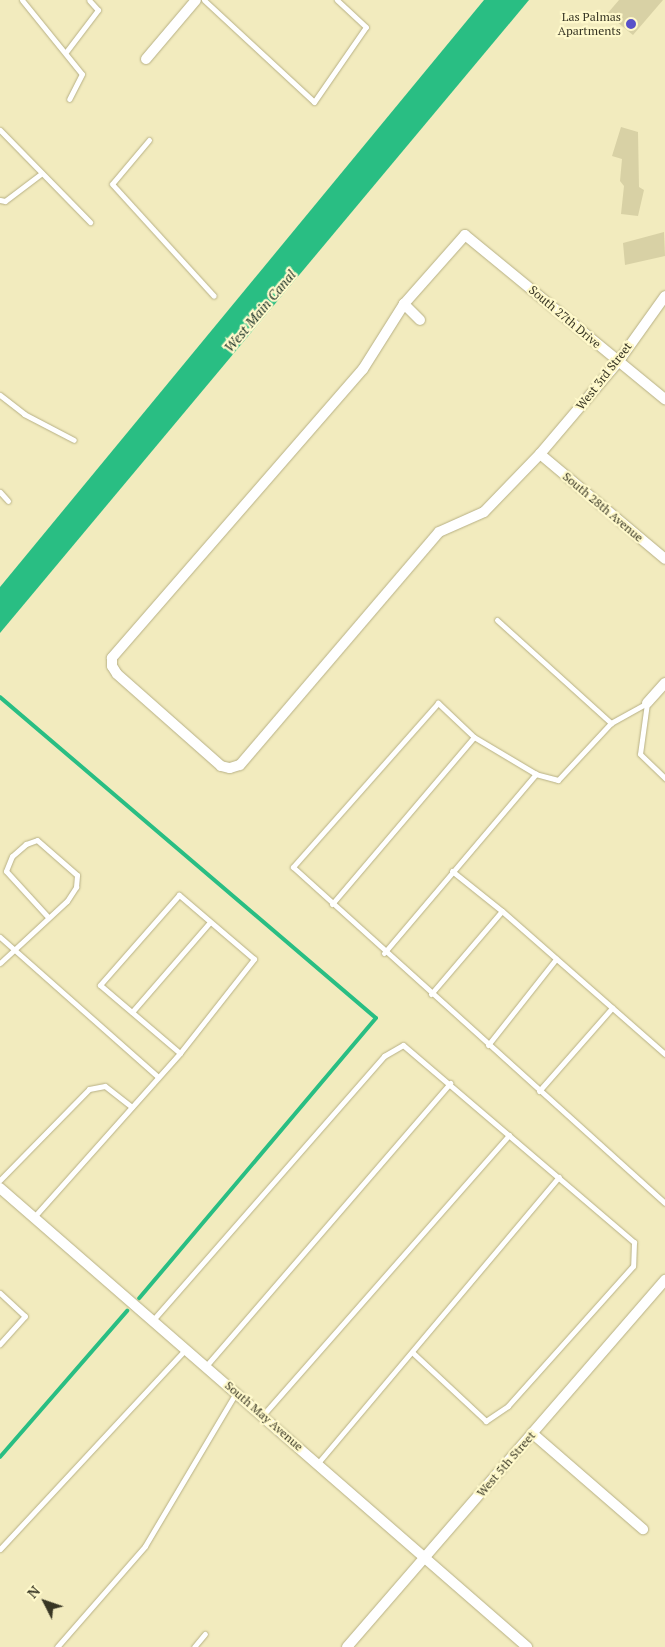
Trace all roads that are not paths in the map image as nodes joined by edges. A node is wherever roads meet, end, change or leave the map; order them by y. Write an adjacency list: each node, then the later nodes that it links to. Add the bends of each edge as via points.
1 (22, 0): 5 (lane)
2 (89, 0): 5 (lane, via 98,10)
3 (197, 0): 4 (lane, via 314,102 366,28); 6 (street)
4 (337, 0)
5 (66, 52): 7 (lane, via 82,74)
6 (146, 59)
7 (69, 99)
8 (0, 130): 10 (lane)
9 (149, 140): 13 (lane, via 112,184)
10 (42, 173): 11 (lane, via 5,201); 12 (lane)
11 (0, 200)
12 (90, 222)
13 (214, 296)
14 (665, 296): 17 (street, West 3rd Street)
15 (404, 304): 16 (street); 17 (street, South 27th Drive, via 465,235); 21 (street, West 3rd Street, via 363,369 112,658 116,674 221,766 240,765 439,532 484,512)
16 (420, 320)
17 (618, 362): 19 (street, South 27th Drive); 21 (street, West 3rd Street)
18 (1, 396): 20 (lane, via 24,414)
19 (665, 399)
20 (74, 440)
21 (540, 454): 24 (street, South 28th Avenue)
22 (0, 492): 23 (lane)
23 (8, 501)
24 (665, 559)
25 (497, 620): 28 (lane)
26 (665, 683): 27 (street)
27 (648, 704): 28 (lane); 31 (lane, via 640,754)
28 (612, 723): 30 (lane, via 558,780)
29 (474, 737): 30 (lane); 33 (lane); 33 (lane, via 438,703 293,867)
30 (536, 774): 32 (lane)
31 (665, 778)
32 (452, 871): 34 (lane); 39 (lane)
33 (332, 904): 39 (lane)
34 (502, 911): 40 (lane); 42 (lane)
35 (48, 917): 35 (lane, via 6,871 12,856 26,844 38,840 77,875 76,887 67,901); 38 (lane)
36 (210, 922): 44 (lane); 44 (lane, via 179,895 100,985); 46 (lane, via 254,959)
37 (0, 937): 38 (lane)
38 (14, 950): 41 (lane); 48 (lane)
39 (384, 952): 42 (lane)
40 (556, 959): 43 (lane); 45 (lane)
41 (0, 963)
42 (431, 994): 45 (lane)
43 (612, 1008): 47 (lane); 50 (lane)
44 (132, 1012): 46 (lane)
45 (488, 1045): 50 (lane)
46 (180, 1052): 48 (lane)
47 (665, 1054)
48 (158, 1077): 51 (lane)
49 (450, 1083): 52 (lane); 60 (lane, via 404,1045 384,1056); 64 (lane)
50 (539, 1091): 56 (lane)
51 (132, 1107): 54 (lane, via 105,1086 89,1089); 57 (lane)
52 (509, 1135): 53 (lane); 66 (lane)
53 (559, 1177): 63 (lane); 63 (lane, via 634,1242 633,1266 508,1406 486,1421)
54 (0, 1180)
55 (0, 1188): 57 (street, South May Avenue)
56 (664, 1201)
57 (34, 1217): 60 (street, South May Avenue)
58 (665, 1280): 67 (street, West 5th Street)
59 (0, 1292): 61 (lane, via 25,1316)
60 (153, 1320): 62 (street, South May Avenue)
61 (0, 1344)
62 (186, 1348): 64 (street, South May Avenue); 70 (lane)
63 (412, 1352): 68 (lane)
64 (206, 1366): 65 (street, South May Avenue)
65 (236, 1392): 66 (street, South May Avenue); 73 (lane, via 145,1546)
66 (263, 1415): 68 (street, South May Avenue)
67 (532, 1433): 69 (street); 71 (street, West 5th Street)
68 (318, 1463): 71 (street, South May Avenue)
69 (643, 1529)
70 (0, 1549)
71 (426, 1557): 75 (street, West 5th Street); 76 (street, South May Avenue)
72 (205, 1634): 74 (lane)
73 (57, 1647)
74 (194, 1647)
75 (347, 1647)
76 (527, 1647)

